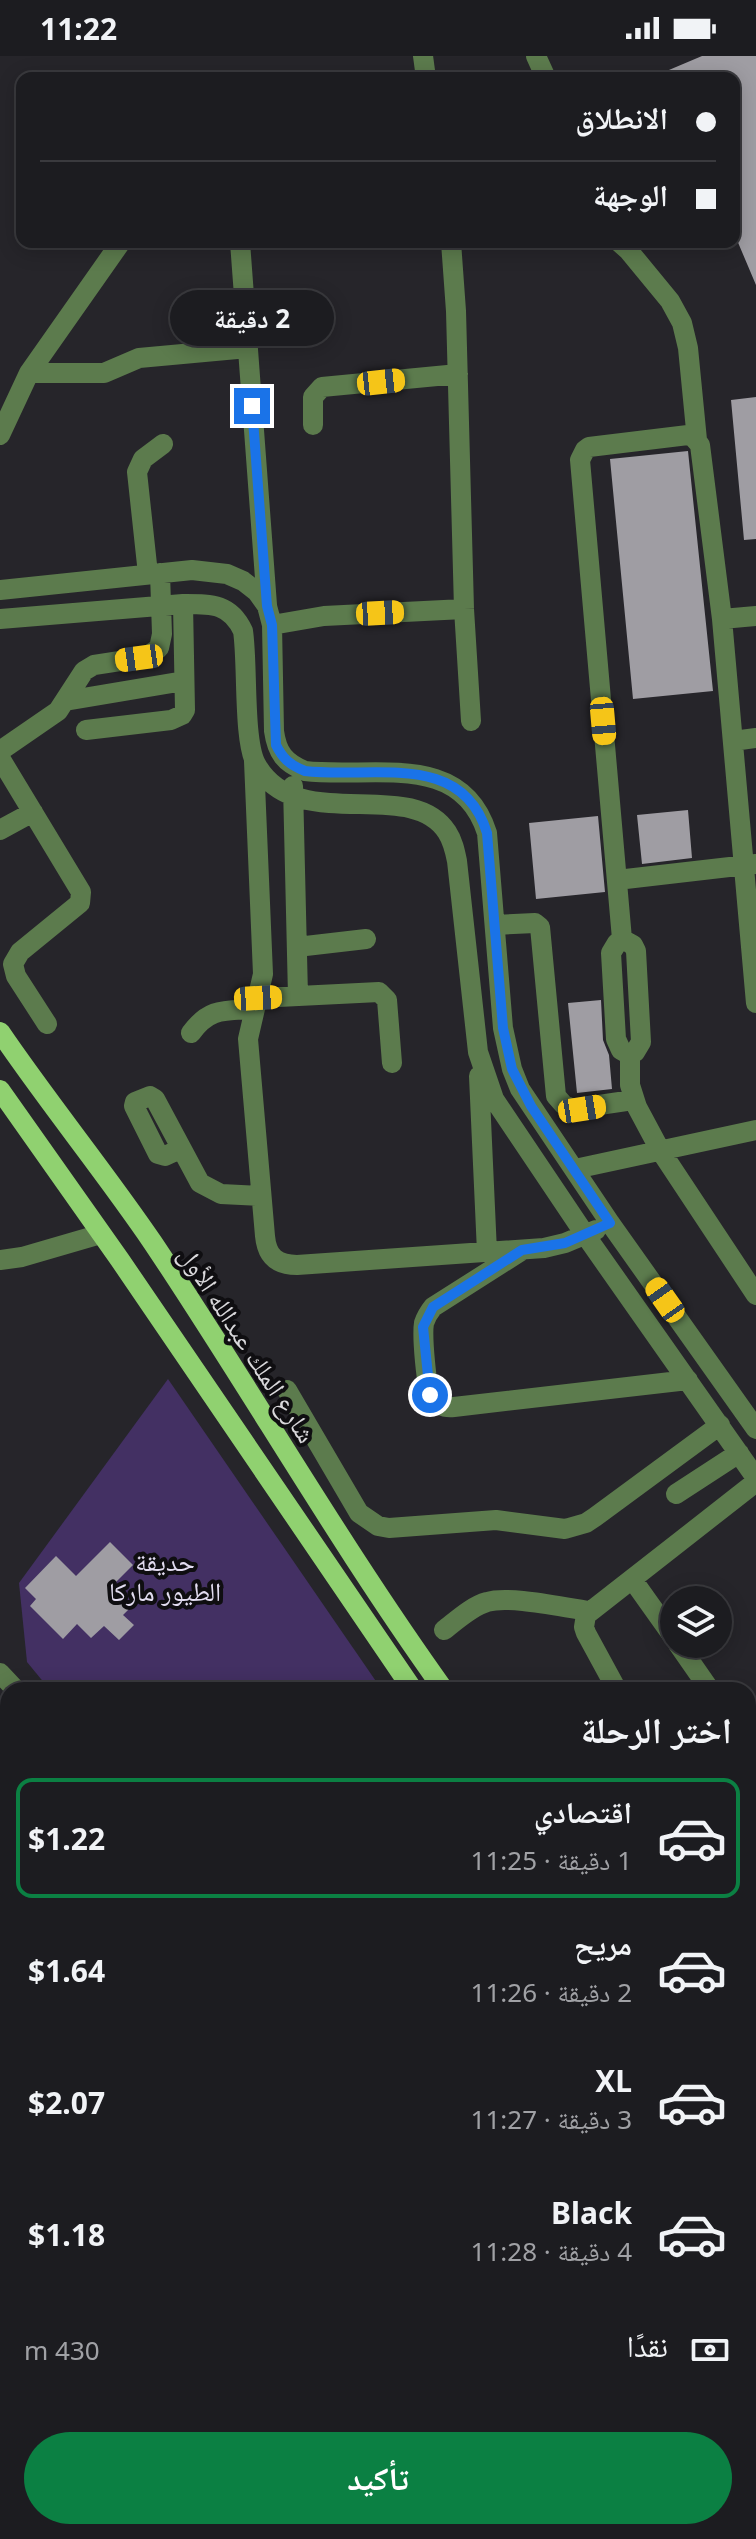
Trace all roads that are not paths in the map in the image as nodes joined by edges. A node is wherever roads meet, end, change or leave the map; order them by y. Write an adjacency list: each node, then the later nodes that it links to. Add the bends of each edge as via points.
1 (117, 248): 6 (street)
2 (240, 248): 5 (street)
3 (451, 248): 7 (street)
4 (626, 248): 10 (street, via 682,323)
5 (248, 348): 6 (street, via 139,358 104,373); 19 (street)
6 (29, 373): 9 (street)
7 (458, 374): 8 (street, via 322,387 313,397); 17 (street)
8 (313, 425)
9 (0, 435)
10 (697, 440): 22 (street); 37 (street, via 683,435 595,446 580,460)
11 (163, 444): 12 (street, via 143,459 137,472)
12 (154, 573): 13 (street); 16 (street); 19 (street, via 227,574 257,592)
13 (91, 580): 14 (street); 18 (street, via 74,595 78,605)
14 (7, 590): 21 (street, via 25,593 30,600 28,610)
15 (183, 604): 16 (street); 23 (street); 31 (street, via 209,604 237,617 243,631)
16 (162, 605): 18 (street); 24 (street, via 162,641 153,654 94,665 76,680)
17 (464, 609): 19 (street); 25 (street)
18 (92, 610): 21 (street)
19 (270, 616): 32 (street, via 276,745)
20 (756, 616): 22 (street)
21 (9, 618)
22 (722, 619): 28 (street)
23 (184, 681): 24 (street); 26 (street, via 185,710 177,719)
24 (65, 701): 29 (street)
25 (471, 721)
26 (86, 730)
27 (756, 738): 28 (street)
28 (733, 741): 36 (street)
29 (0, 751)
30 (0, 758): 34 (street)
31 (254, 761): 33 (street, via 264,776); 45 (street, via 263,974)
32 (292, 766): 33 (street); 39 (street, via 320,773 416,774 454,785 484,824)
33 (293, 796): 38 (street, via 408,807 436,820 453,844); 41 (street)
34 (33, 812): 35 (street); 46 (street, via 82,898 13,964)
35 (0, 830)
36 (750, 865): 37 (street); 42 (street)
37 (617, 880): 52 (street, via 622,939 636,951 641,1042 630,1055)
38 (463, 916): 39 (street); 49 (street)
39 (494, 920): 52 (street, via 540,927 556,1096 572,1109); 56 (street, via 503,1028 512,1069)
40 (366, 939): 41 (street)
41 (297, 947): 43 (street)
42 (755, 980): 44 (street)
43 (298, 996): 45 (street); 50 (street, via 384,995)
44 (756, 1003)
45 (257, 1004): 48 (street, via 211,1013); 57 (street, via 248,1039)
46 (47, 1024)
47 (0, 1032): 78 (main road, شارع الملك عبدالله الأول, via 152,1241)
48 (191, 1033)
49 (478, 1052): 60 (street, via 494,1099); 62 (street)
50 (392, 1063)
51 (0, 1090): 59 (main road)
52 (633, 1100): 55 (street)
53 (756, 1130): 55 (street)
54 (180, 1149): 57 (street, via 194,1175 210,1190)
55 (660, 1150): 56 (street); 64 (street)
56 (575, 1169): 58 (street)
57 (261, 1196): 62 (street, via 266,1247 278,1263)
58 (610, 1223): 60 (street); 68 (street)
59 (101, 1234): 63 (street); 77 (main road)
60 (586, 1236): 61 (street); 65 (street)
61 (522, 1250): 62 (street); 65 (street, via 427,1316 423,1327 430,1395 440,1405)
62 (487, 1252)
63 (0, 1260)
64 (756, 1295)
65 (688, 1380): 67 (street)
66 (287, 1390): 67 (street, via 359,1513 389,1528 481,1520 575,1527)
67 (720, 1425): 69 (street)
68 (756, 1429)
69 (739, 1453): 70 (street); 71 (street)
70 (756, 1480): 72 (street)
71 (676, 1494)
72 (632, 1579): 73 (street); 74 (street)
73 (590, 1611): 75 (street, via 499,1600 481,1604); 79 (street, via 584,1627)
74 (660, 1618)
75 (444, 1630)
76 (688, 1658): 80 (street)
77 (408, 1682)
78 (438, 1682)
79 (613, 1682)
80 (704, 1682)

